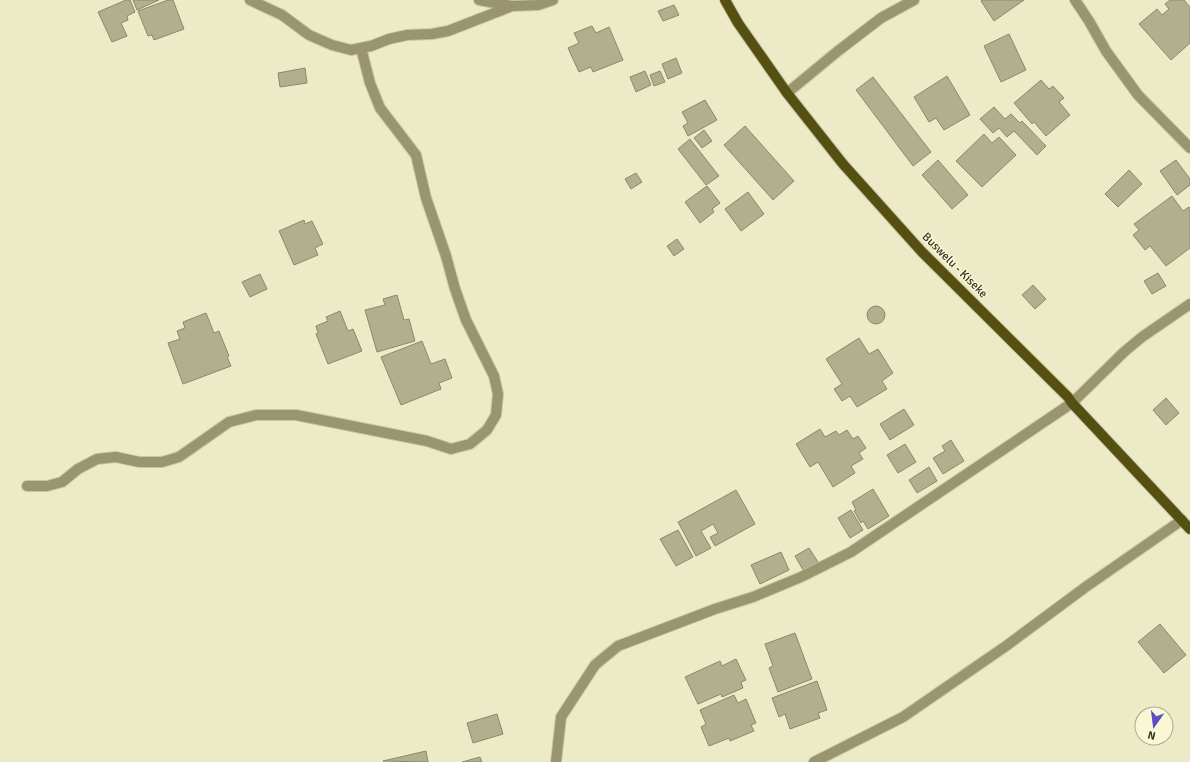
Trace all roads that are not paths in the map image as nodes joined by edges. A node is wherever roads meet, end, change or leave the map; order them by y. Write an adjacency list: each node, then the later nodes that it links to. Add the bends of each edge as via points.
1 (250, 0): 8 (street, via 282,15 309,35 332,45 351,50)
2 (479, 0): 7 (street)
3 (553, 0): 7 (street, via 538,5)
4 (725, 0): 9 (main road, Buswelu - Kiseke)
5 (914, 0): 9 (street, via 881,18)
6 (1075, 0): 10 (street, via 1106,51 1138,95)
7 (512, 6): 8 (street, via 448,31 407,35)
8 (361, 48): 13 (street, via 380,108 416,155 426,198 446,256 454,289 466,320 494,376 498,394 496,415 487,430 470,444 451,449 427,441 296,415 256,415 229,422 179,457 162,462 139,462 116,457 97,459 78,468 62,482 47,486)
9 (787, 93): 12 (main road, Buswelu - Kiseke, via 843,164 922,252)
10 (1190, 148)
11 (1190, 304): 12 (street, via 1124,352)
12 (1072, 403): 14 (main road, Buswelu - Kiseke); 16 (street, via 850,552 801,578 618,646 595,665 561,718)
13 (28, 486)
14 (1182, 520): 15 (main road, Buswelu - Kiseke); 17 (street, via 903,717)
15 (1190, 529)
16 (556, 762)
17 (814, 762)

